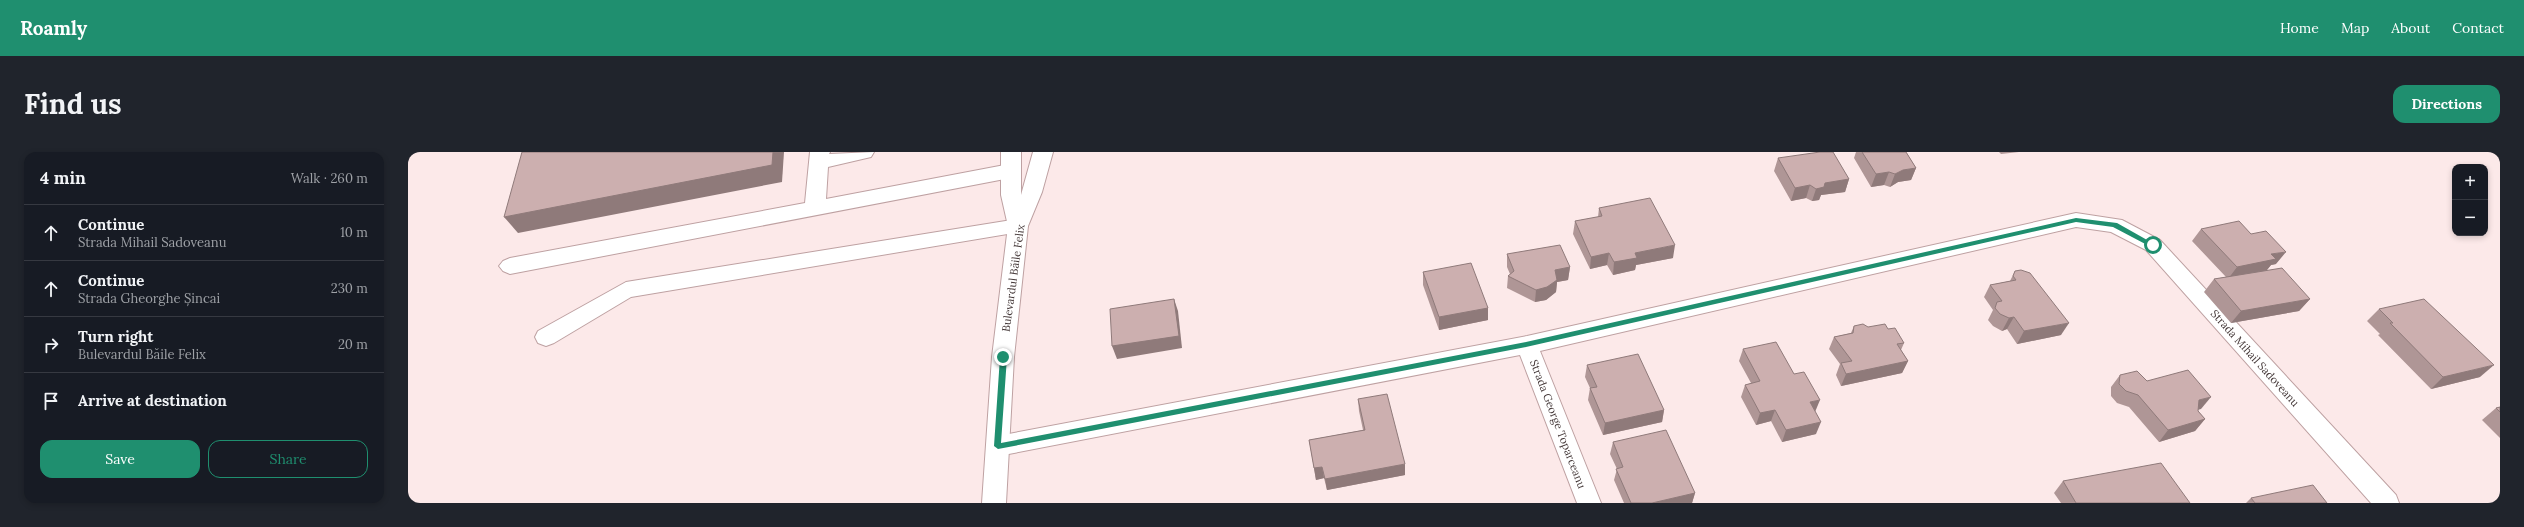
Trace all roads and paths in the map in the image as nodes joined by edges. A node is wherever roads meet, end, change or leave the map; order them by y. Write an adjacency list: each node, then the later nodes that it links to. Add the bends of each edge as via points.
1 (864, 152): 3 (street)
2 (1043, 152): 6 (street, Bulevardul Băile Felix, via 1032,192)
3 (819, 157): 5 (street)
4 (1010, 161): 5 (street); 6 (street, via 1011,195)
5 (815, 206): 7 (street)
6 (1018, 226): 8 (street, via 626,290); 10 (street, Bulevardul Băile Felix, via 1003,357)
7 (510, 266)
8 (546, 337)
9 (1526, 345): 10 (street, Strada Mihail Sadoveanu); 12 (street, Strada George Toparceanu); 13 (street, Strada Mihail Sadoveanu, via 2076,220 2114,225 2153,245)
10 (998, 446): 11 (street, Bulevardul Băile Felix)
11 (994, 503)
12 (1589, 503)
13 (2387, 503)

